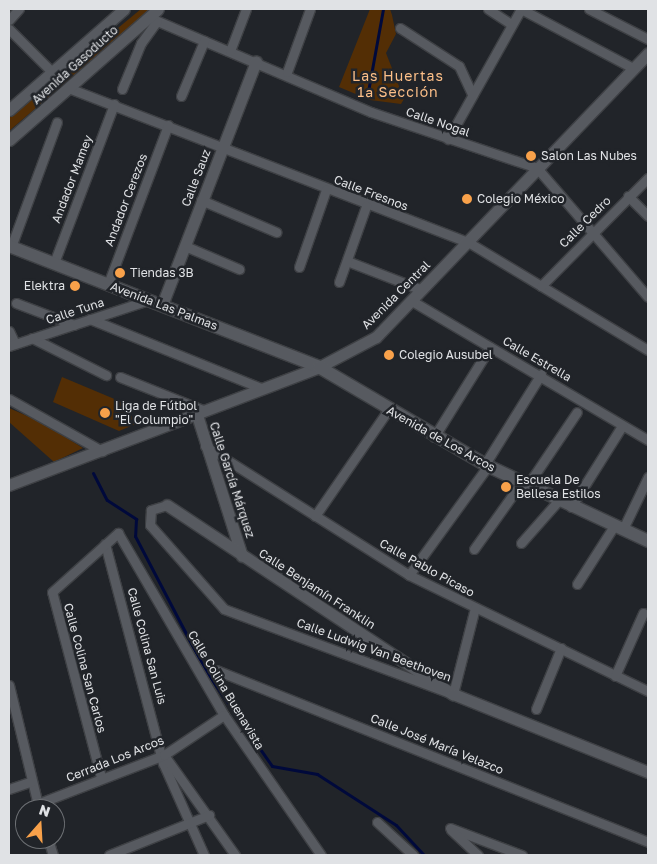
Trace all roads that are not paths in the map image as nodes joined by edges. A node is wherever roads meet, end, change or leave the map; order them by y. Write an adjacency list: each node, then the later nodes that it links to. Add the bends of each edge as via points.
1 (20, 9): 10 (street)
2 (124, 9): 20 (street, Avenida Gasoducto)
3 (158, 9): 9 (street, Avenida Gasoducto)
4 (246, 9): 16 (street)
5 (310, 9): 21 (street)
6 (488, 9): 11 (street)
7 (521, 9): 11 (street); 19 (street)
8 (589, 9): 14 (street)
9 (153, 19): 15 (street, Calle Nogal); 22 (street, Avenida Gasoducto); 23 (street)
10 (9, 20)
11 (510, 24): 24 (street)
12 (400, 28): 24 (street, via 458,66)
13 (9, 29): 20 (street)
14 (648, 39)
15 (204, 41): 16 (street, Calle Nogal); 25 (street)
16 (230, 50): 18 (street, Calle Nogal)
17 (648, 53): 19 (street, Avenida Central)
18 (256, 61): 21 (street, Calle Nogal); 32 (street, Calle Sauz)
19 (633, 68): 33 (street, Avenida Central)
20 (52, 72): 27 (street, Avenida Gasoducto)
21 (287, 72): 30 (street, Calle Nogal, via 371,112)
22 (71, 89): 26 (street, Calle Fresnos); 31 (street, Avenida Gasoducto)
23 (122, 89)
24 (471, 92): 30 (street)
25 (181, 96)
26 (114, 104): 29 (street, Calle Fresnos); 46 (street, Andador Mamey)
27 (9, 110)
28 (57, 122): 44 (street)
29 (168, 125): 32 (street, Calle Fresnos); 50 (street, Andador Cerezos)
30 (448, 139): 33 (street, Calle Nogal)
31 (9, 140)
32 (222, 146): 35 (street, Calle Fresnos); 37 (street, Calle Sauz)
33 (537, 168): 41 (street); 42 (street, Avenida Central)
34 (648, 178): 36 (street, Calle Cedro)
35 (326, 190): 38 (street, Calle Fresnos); 47 (street)
36 (628, 196): 39 (street); 41 (street, Calle Cedro)
37 (201, 200): 40 (street); 43 (street, Calle Sauz)
38 (366, 206): 42 (street, Calle Fresnos); 45 (street)
39 (648, 216)
40 (276, 232)
41 (591, 232): 51 (street, Calle Cedro); 53 (street)
42 (468, 242): 51 (street, Calle Fresnos); 52 (street, Avenida Central)
43 (185, 246): 48 (street); 57 (street, Calle Sauz)
44 (10, 247): 46 (main road, Avenida Las Palmas)
45 (347, 261): 49 (street); 52 (street)
46 (54, 263): 50 (main road, Avenida Las Palmas)
47 (299, 266)
48 (239, 270)
49 (338, 282)
50 (108, 284): 54 (main road, Avenida Las Palmas)
51 (540, 286): 64 (street, Calle Fresnos)
52 (422, 290): 55 (street, Avenida Central)
53 (648, 297)
54 (149, 300): 57 (main road, Avenida Las Palmas); 58 (street, Calle Tuna)
55 (412, 301): 63 (street, Calle Estrella); 65 (street, Avenida Central, via 376,338)
56 (16, 303): 59 (street)
57 (162, 305): 65 (main road, Avenida Las Palmas)
58 (90, 319): 59 (street, Calle Tuna); 69 (street)
59 (74, 324): 61 (street, Calle Tuna)
60 (9, 332): 62 (street)
61 (32, 338): 62 (street, Calle Tuna); 67 (street)
62 (12, 345)
63 (490, 347): 66 (street, Calle Estrella); 75 (street)
64 (648, 350)
65 (319, 367): 69 (street, Avenida Central); 71 (main road, Avenida de Los Arcos)
66 (541, 374): 74 (street, Calle Estrella); 79 (street)
67 (106, 375)
68 (120, 377): 72 (street)
69 (261, 388): 72 (street, Avenida Central)
70 (9, 399): 78 (street)
71 (388, 410): 75 (main road, Avenida de Los Arcos); 86 (street)
72 (200, 411): 77 (street, Calle García Márquez); 78 (street, Avenida Central)
73 (577, 412): 81 (street)
74 (622, 426): 76 (street, Calle Estrella); 85 (street)
75 (434, 437): 79 (main road, Avenida de Los Arcos)
76 (648, 440)
77 (204, 446): 86 (street, Calle Pablo Picaso); 93 (street, Calle García Márquez)
78 (102, 451): 82 (street, Avenida Central)
79 (487, 465): 81 (main road, Avenida de Los Arcos); 94 (street)
80 (648, 477): 87 (street)
81 (524, 484): 83 (main road, Avenida de Los Arcos); 92 (street)
82 (9, 485)
83 (558, 501): 85 (main road, Avenida de Los Arcos); 91 (street)
84 (167, 505): 93 (street, Calle Benjamín Franklin); 103 (street, Calle Ludwig Van Beethoven, via 151,510 150,524 224,609)
85 (571, 507): 87 (main road, Avenida de Los Arcos)
86 (315, 516): 94 (street, Calle Pablo Picaso)
87 (619, 527): 89 (main road, Avenida de Los Arcos); 95 (street)
88 (118, 533): 90 (street, Calle Colina San Carlos); 105 (street, Calle Colina Buenavista)
89 (648, 540)
90 (106, 544): 106 (street, Calle Colina San Luis); 108 (street, Calle Colina San Carlos, via 52,592)
91 (522, 544)
92 (474, 549)
93 (242, 556): 103 (street, Calle Benjamín Franklin)
94 (410, 575): 96 (street, Calle Pablo Picaso)
95 (577, 584)
96 (475, 608): 98 (street, Calle Pablo Picaso); 103 (street)
97 (643, 614): 100 (street)
98 (561, 648): 100 (street, Calle Pablo Picaso); 104 (street)
99 (216, 670): 116 (street, Calle José María Velazco)
100 (616, 676): 102 (street, Calle Pablo Picaso)
101 (9, 685): 109 (street)
102 (648, 691)
103 (453, 694): 107 (street, Calle Ludwig Van Beethoven)
104 (536, 709)
105 (224, 715): 106 (street, Cerrada Los Arcos); 120 (street, Calle Colina Buenavista)
106 (164, 756): 108 (street, Cerrada Los Arcos); 113 (street); 114 (street, Calle Colina San Luis, via 163,762)
107 (648, 772)
108 (101, 777): 112 (street, Cerrada Los Arcos)
109 (32, 781): 110 (street); 111 (street)
110 (9, 789)
111 (36, 799)
112 (53, 799)
113 (209, 815): 114 (street); 119 (street)
114 (192, 822): 117 (street); 118 (street, Calle Colina San Luis)
115 (377, 822): 121 (street)
116 (648, 842)
117 (109, 855)
118 (204, 855)
119 (235, 855)
120 (321, 855)
121 (413, 855)
122 (478, 855): 123 (street, via 450,828)
123 (522, 855)

